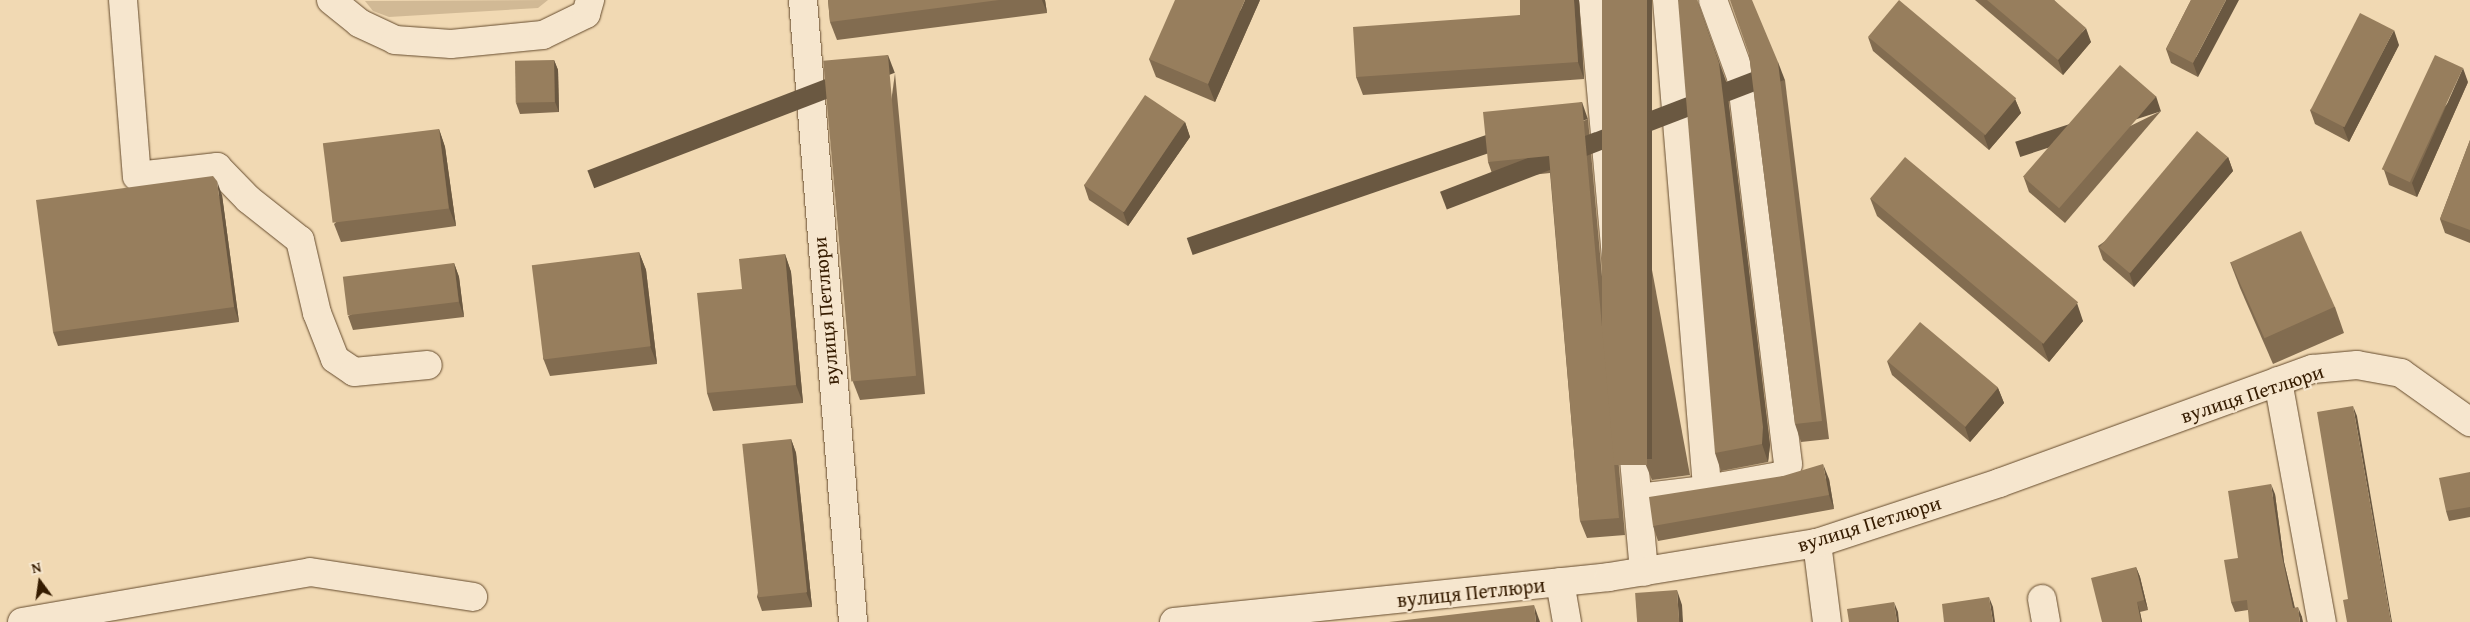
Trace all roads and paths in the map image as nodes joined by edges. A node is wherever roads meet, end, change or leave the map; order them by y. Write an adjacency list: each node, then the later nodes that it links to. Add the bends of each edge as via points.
1 (123, 0): 8 (street, via 137,176 217,167 248,200 300,240 317,313 335,359 354,372)
2 (331, 0): 3 (street, via 359,22 396,40 452,44 543,35 586,14)
3 (590, 0)
4 (803, 0): 18 (street, вулиця Петлюри)
5 (1593, 0): 12 (street)
6 (1667, 0): 11 (street)
7 (1713, 0): 11 (street, via 1741,77 1788,464 1785,475)
8 (428, 365)
9 (2278, 381): 10 (street, вулиця Петлюри, via 2313,369 2357,365 2401,373); 13 (street, вулиця Петлюри, via 1999,483); 22 (street)
10 (2470, 422)
11 (1708, 489): 12 (street)
12 (1638, 498): 14 (street)
13 (1816, 543): 14 (street, вулиця Петлюри); 21 (street)
14 (1644, 572): 15 (street, вулиця Петлюри)
15 (1560, 582): 19 (street, вулиця Петлюри); 20 (street)
16 (473, 597): 17 (street, via 310,572)
17 (22, 622)
18 (853, 622)
19 (1174, 622)
20 (1567, 622)
21 (1827, 622)
22 (2322, 622)

